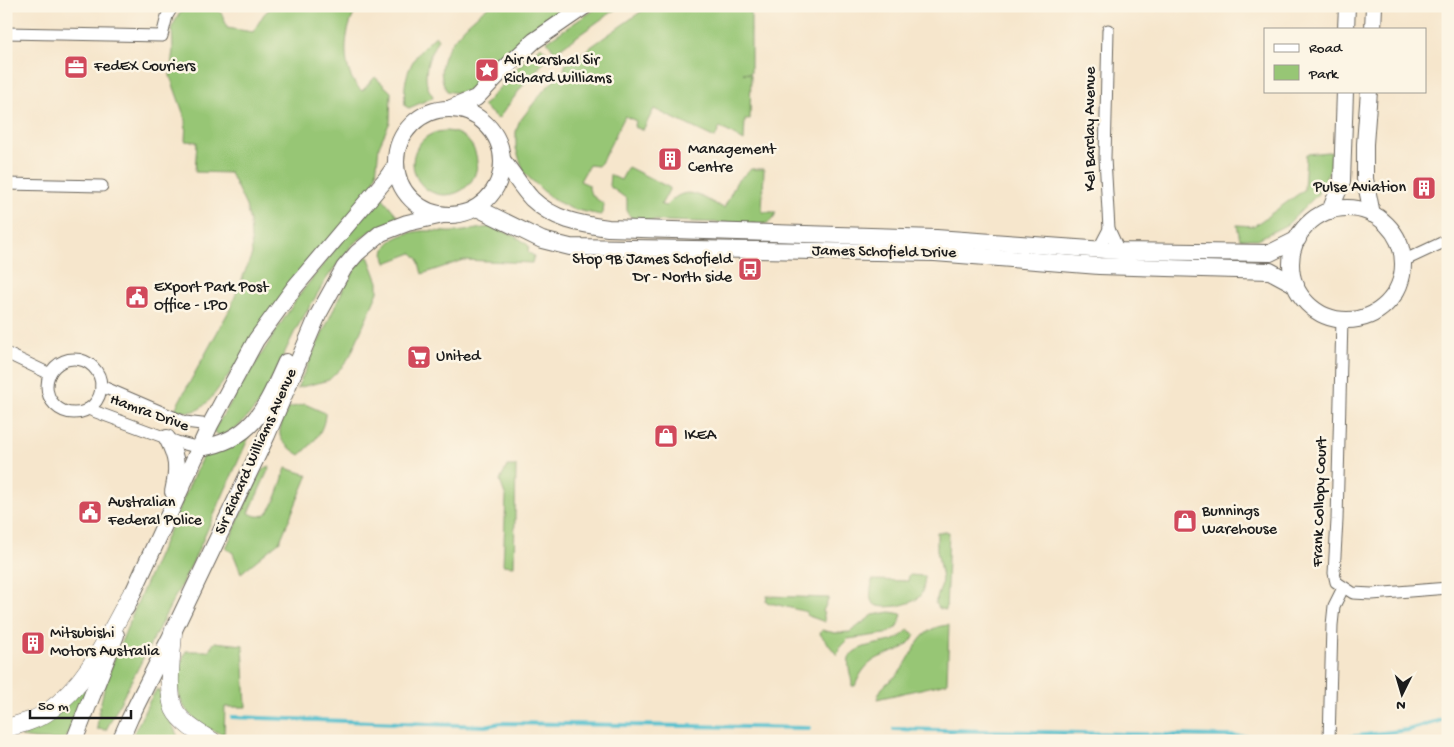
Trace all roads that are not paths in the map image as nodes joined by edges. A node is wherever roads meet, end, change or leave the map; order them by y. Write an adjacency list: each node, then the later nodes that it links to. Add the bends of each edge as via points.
1 (173, 6): 8 (street, via 162,36)
2 (585, 6): 11 (street, via 534,41 476,98)
3 (1347, 6): 5 (street)
4 (1374, 6): 6 (street)
5 (1346, 28)
6 (1373, 28)
7 (1108, 30): 20 (street, Kel Barclay Avenue, via 1105,158)
8 (6, 33)
9 (1345, 92): 17 (street, via 1342,181)
10 (1368, 92): 18 (street, via 1365,179)
11 (444, 109): 12 (street, via 469,113 489,126 499,144); 13 (street, via 412,122 404,132)
12 (502, 161): 16 (street, via 500,180); 23 (street, James Schofield Drive, via 544,209 579,224 622,229 936,238)
13 (395, 166): 19 (street, via 406,194 416,204 429,212); 33 (street, via 268,322)
14 (6, 184): 15 (street)
15 (102, 186)
16 (477, 208): 19 (street, via 461,214); 26 (street, James Schofield Drive, via 542,240 570,247 935,253 1099,266 1270,271)
17 (1330, 211): 18 (street, via 1344,209); 21 (street, via 1311,222)
18 (1372, 214): 25 (street, via 1394,234)
19 (444, 215): 27 (street, Sir Richard Williams Avenue, via 393,227 369,242 344,268)
20 (1109, 229): 23 (street); 24 (street, Kel Barclay Avenue)
21 (1298, 239): 24 (street, James Schofield Drive, via 1270,253); 26 (street, via 1292,257)
22 (1448, 240): 25 (street)
23 (1098, 250): 24 (street, James Schofield Drive)
24 (1119, 251)
25 (1403, 261): 28 (street, via 1399,284 1386,304 1366,317)
26 (1296, 285): 28 (street, via 1314,309)
27 (318, 315): 35 (street, via 289,355 261,413 233,438); 40 (street, Sir Richard Williams Avenue, via 267,435)
28 (1342, 319): 37 (street, Frank Collopy Court, via 1334,573 1336,582)
29 (6, 352): 30 (street)
30 (50, 374): 31 (street, via 62,362 79,360 92,367); 32 (street, via 48,391 56,406 71,413)
31 (101, 386): 32 (street, via 95,403); 33 (street, Hamra Drive, via 185,422)
32 (88, 409): 34 (street, Hamra Drive)
33 (210, 425): 35 (street)
34 (167, 438): 35 (street, Hamra Drive); 36 (street, via 177,462)
35 (200, 448): 36 (street)
36 (168, 516): 39 (street)
37 (1343, 588): 38 (street, via 1353,593 1372,594); 42 (street, via 1334,606 1332,625)
38 (1448, 588)
39 (131, 595): 41 (main road, via 82,680 48,712 29,722); 43 (street)
40 (173, 632): 44 (street, Sir Richard Williams Avenue); 45 (main road, via 170,688 174,709 194,731)
41 (6, 728)
42 (1329, 735)
43 (74, 741)
44 (120, 741)
45 (212, 741)

